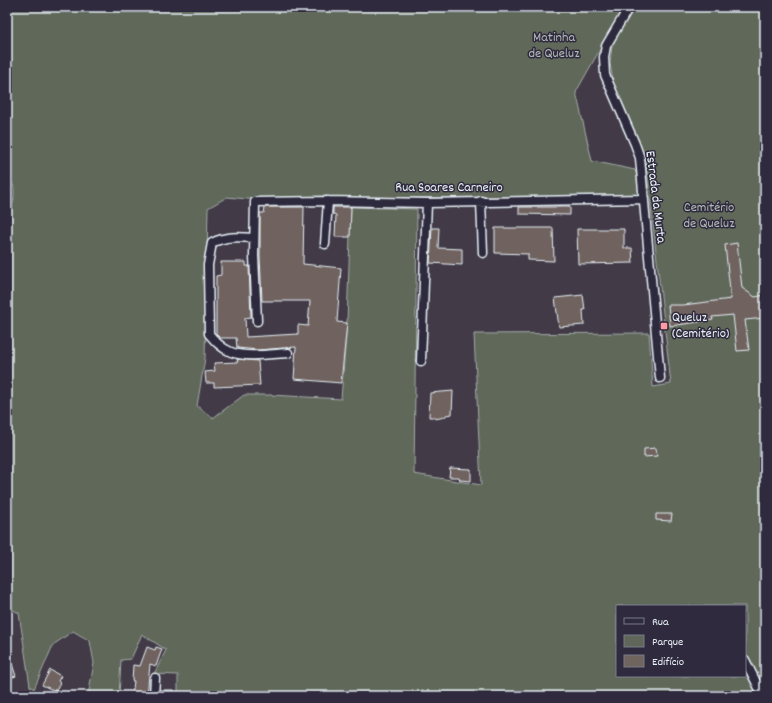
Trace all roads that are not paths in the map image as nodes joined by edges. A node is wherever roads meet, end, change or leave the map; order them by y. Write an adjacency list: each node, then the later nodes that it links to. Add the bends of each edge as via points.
1 (629, 7): 2 (street, Estrada da Murta, via 606,46 605,75 640,158)
2 (644, 199): 4 (street, Rua Soares Carneiro); 12 (street, Estrada da Murta)
3 (328, 201): 5 (street, Rua Soares Carneiro); 6 (street, Rua Soares Carneiro, via 255,202); 7 (street)
4 (481, 201): 5 (street, Rua Soares Carneiro); 8 (street)
5 (427, 203): 11 (street)
6 (254, 238): 9 (street); 10 (street, via 234,237 219,239 212,243 208,265 209,334 218,345 241,355)
7 (325, 244)
8 (483, 253)
9 (257, 321)
10 (288, 353)
11 (421, 361)
12 (660, 378)
13 (746, 662): 18 (street)
14 (155, 678): 17 (street)
15 (52, 696): 16 (street)
16 (58, 696)
17 (154, 696)
18 (764, 696)

